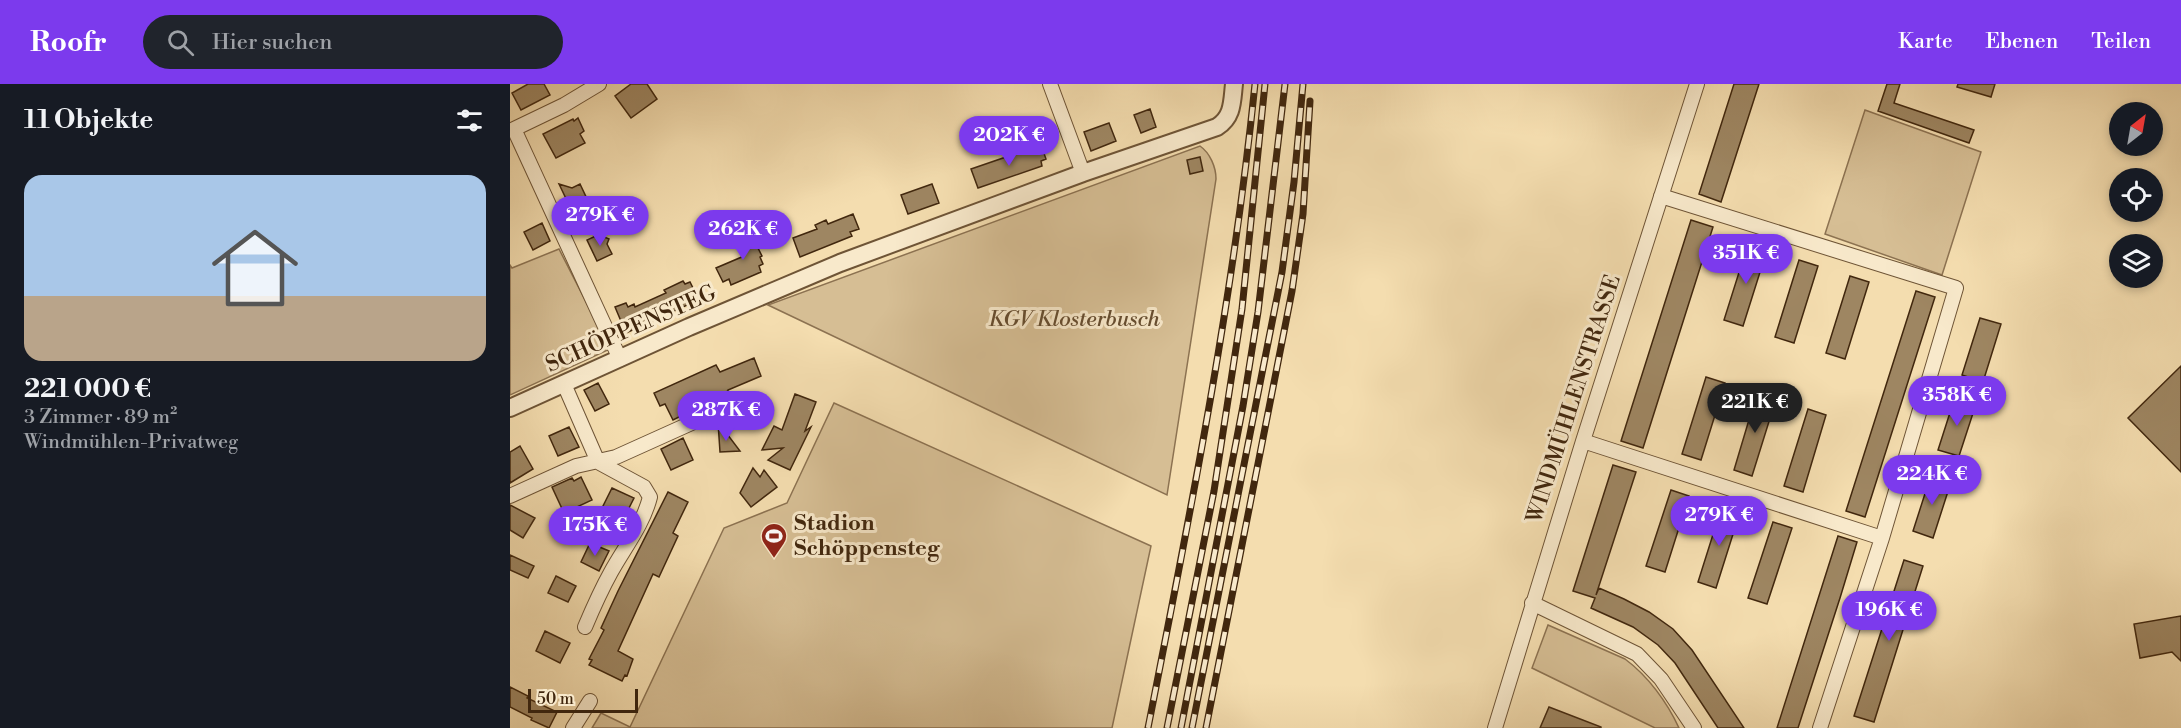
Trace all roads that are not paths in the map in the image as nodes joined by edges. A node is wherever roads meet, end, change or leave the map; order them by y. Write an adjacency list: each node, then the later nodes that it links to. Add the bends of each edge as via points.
1 (598, 84): 5 (street)
2 (1050, 84): 6 (street)
3 (1234, 84): 6 (street, SCHÖPPENSTEG, via 1227,119 1217,128)
4 (1697, 84): 7 (street, WINDMÜHLENSTRASSE)
5 (512, 130): 8 (street)
6 (1083, 173): 8 (street, SCHÖPPENSTEG, via 840,263)
7 (1661, 196): 12 (street, WINDMÜHLENSTRASSE); 15 (street, via 1956,288)
8 (620, 358): 9 (street, SCHÖPPENSTEG)
9 (564, 384): 11 (street, SCHÖPPENSTEG); 13 (street)
10 (752, 406): 13 (street, via 727,407)
11 (510, 408)
12 (1582, 441): 15 (street); 16 (street, WINDMÜHLENSTRASSE)
13 (598, 462): 14 (street, via 576,466); 17 (street, via 644,487 650,497)
14 (510, 495)
15 (1882, 538): 22 (street)
16 (1532, 603): 20 (street, WINDMÜHLENSTRASSE); 21 (street, via 1637,654 1656,672)
17 (585, 627)
18 (590, 701): 19 (street)
19 (573, 728)
20 (1495, 728)
21 (1694, 728)
22 (1820, 728)

